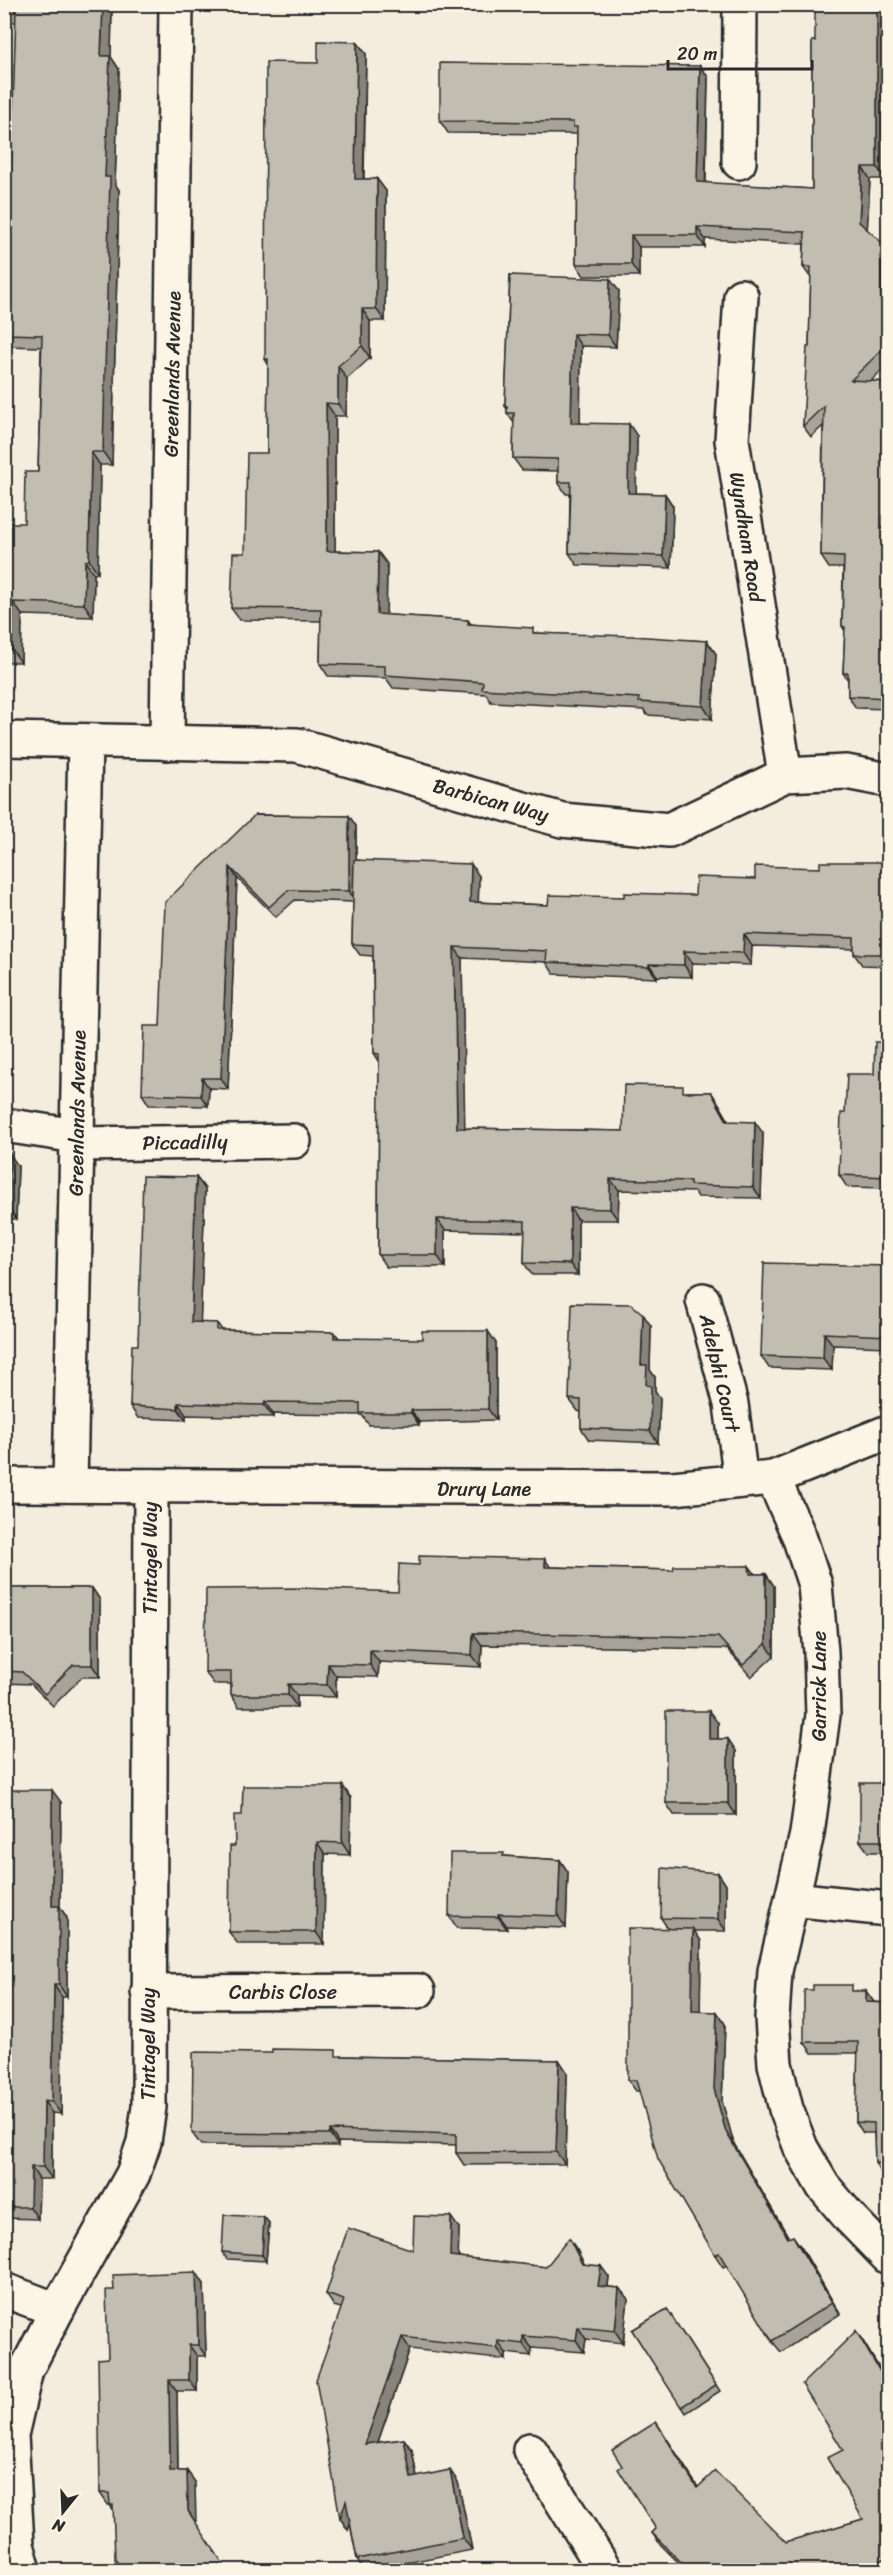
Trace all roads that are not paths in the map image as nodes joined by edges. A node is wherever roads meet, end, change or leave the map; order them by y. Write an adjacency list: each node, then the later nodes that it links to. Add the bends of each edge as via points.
1 (176, 4): 7 (street, Greenlands Avenue)
2 (740, 4): 3 (street)
3 (739, 162)
4 (741, 297): 8 (street, Wyndham Road, via 732,440)
5 (4, 739): 6 (street, Barbican Way)
6 (85, 741): 7 (street, Barbican Way); 11 (street, Greenlands Avenue)
7 (167, 743): 8 (street, Barbican Way, via 297,745 562,820 669,830)
8 (785, 776): 9 (street, Barbican Way, via 846,772)
9 (888, 780)
10 (4, 1125): 11 (street, Piccadilly)
11 (77, 1140): 12 (street, Piccadilly); 18 (street, Greenlands Avenue)
12 (294, 1141)
13 (703, 1300): 16 (street, Adelphi Court, via 731,1404)
14 (888, 1432): 15 (street, Drury Lane)
15 (773, 1478): 16 (street, Drury Lane); 20 (street, Garrick Lane, via 799,1536 815,1585 821,1652 823,1715 817,1773)
16 (741, 1481): 19 (street, Drury Lane, via 602,1490)
17 (4, 1485): 18 (street, Drury Lane)
18 (70, 1485): 19 (street, Drury Lane)
19 (151, 1486): 23 (street, Tintagel Way)
20 (792, 1899): 21 (street); 24 (street, Garrick Lane, via 775,1971 772,2018 775,2064 786,2109 801,2148 823,2186)
21 (888, 1909)
22 (418, 1991): 23 (street, Carbis Close)
23 (148, 1992): 26 (street, Tintagel Way, via 149,2107 144,2142 133,2174)
24 (888, 2257)
25 (4, 2290): 26 (street)
26 (57, 2310): 28 (street, Tintagel Way, via 26,2370 11,2435 17,2545)
27 (530, 2450): 29 (street)
28 (24, 2571)
29 (605, 2571)

